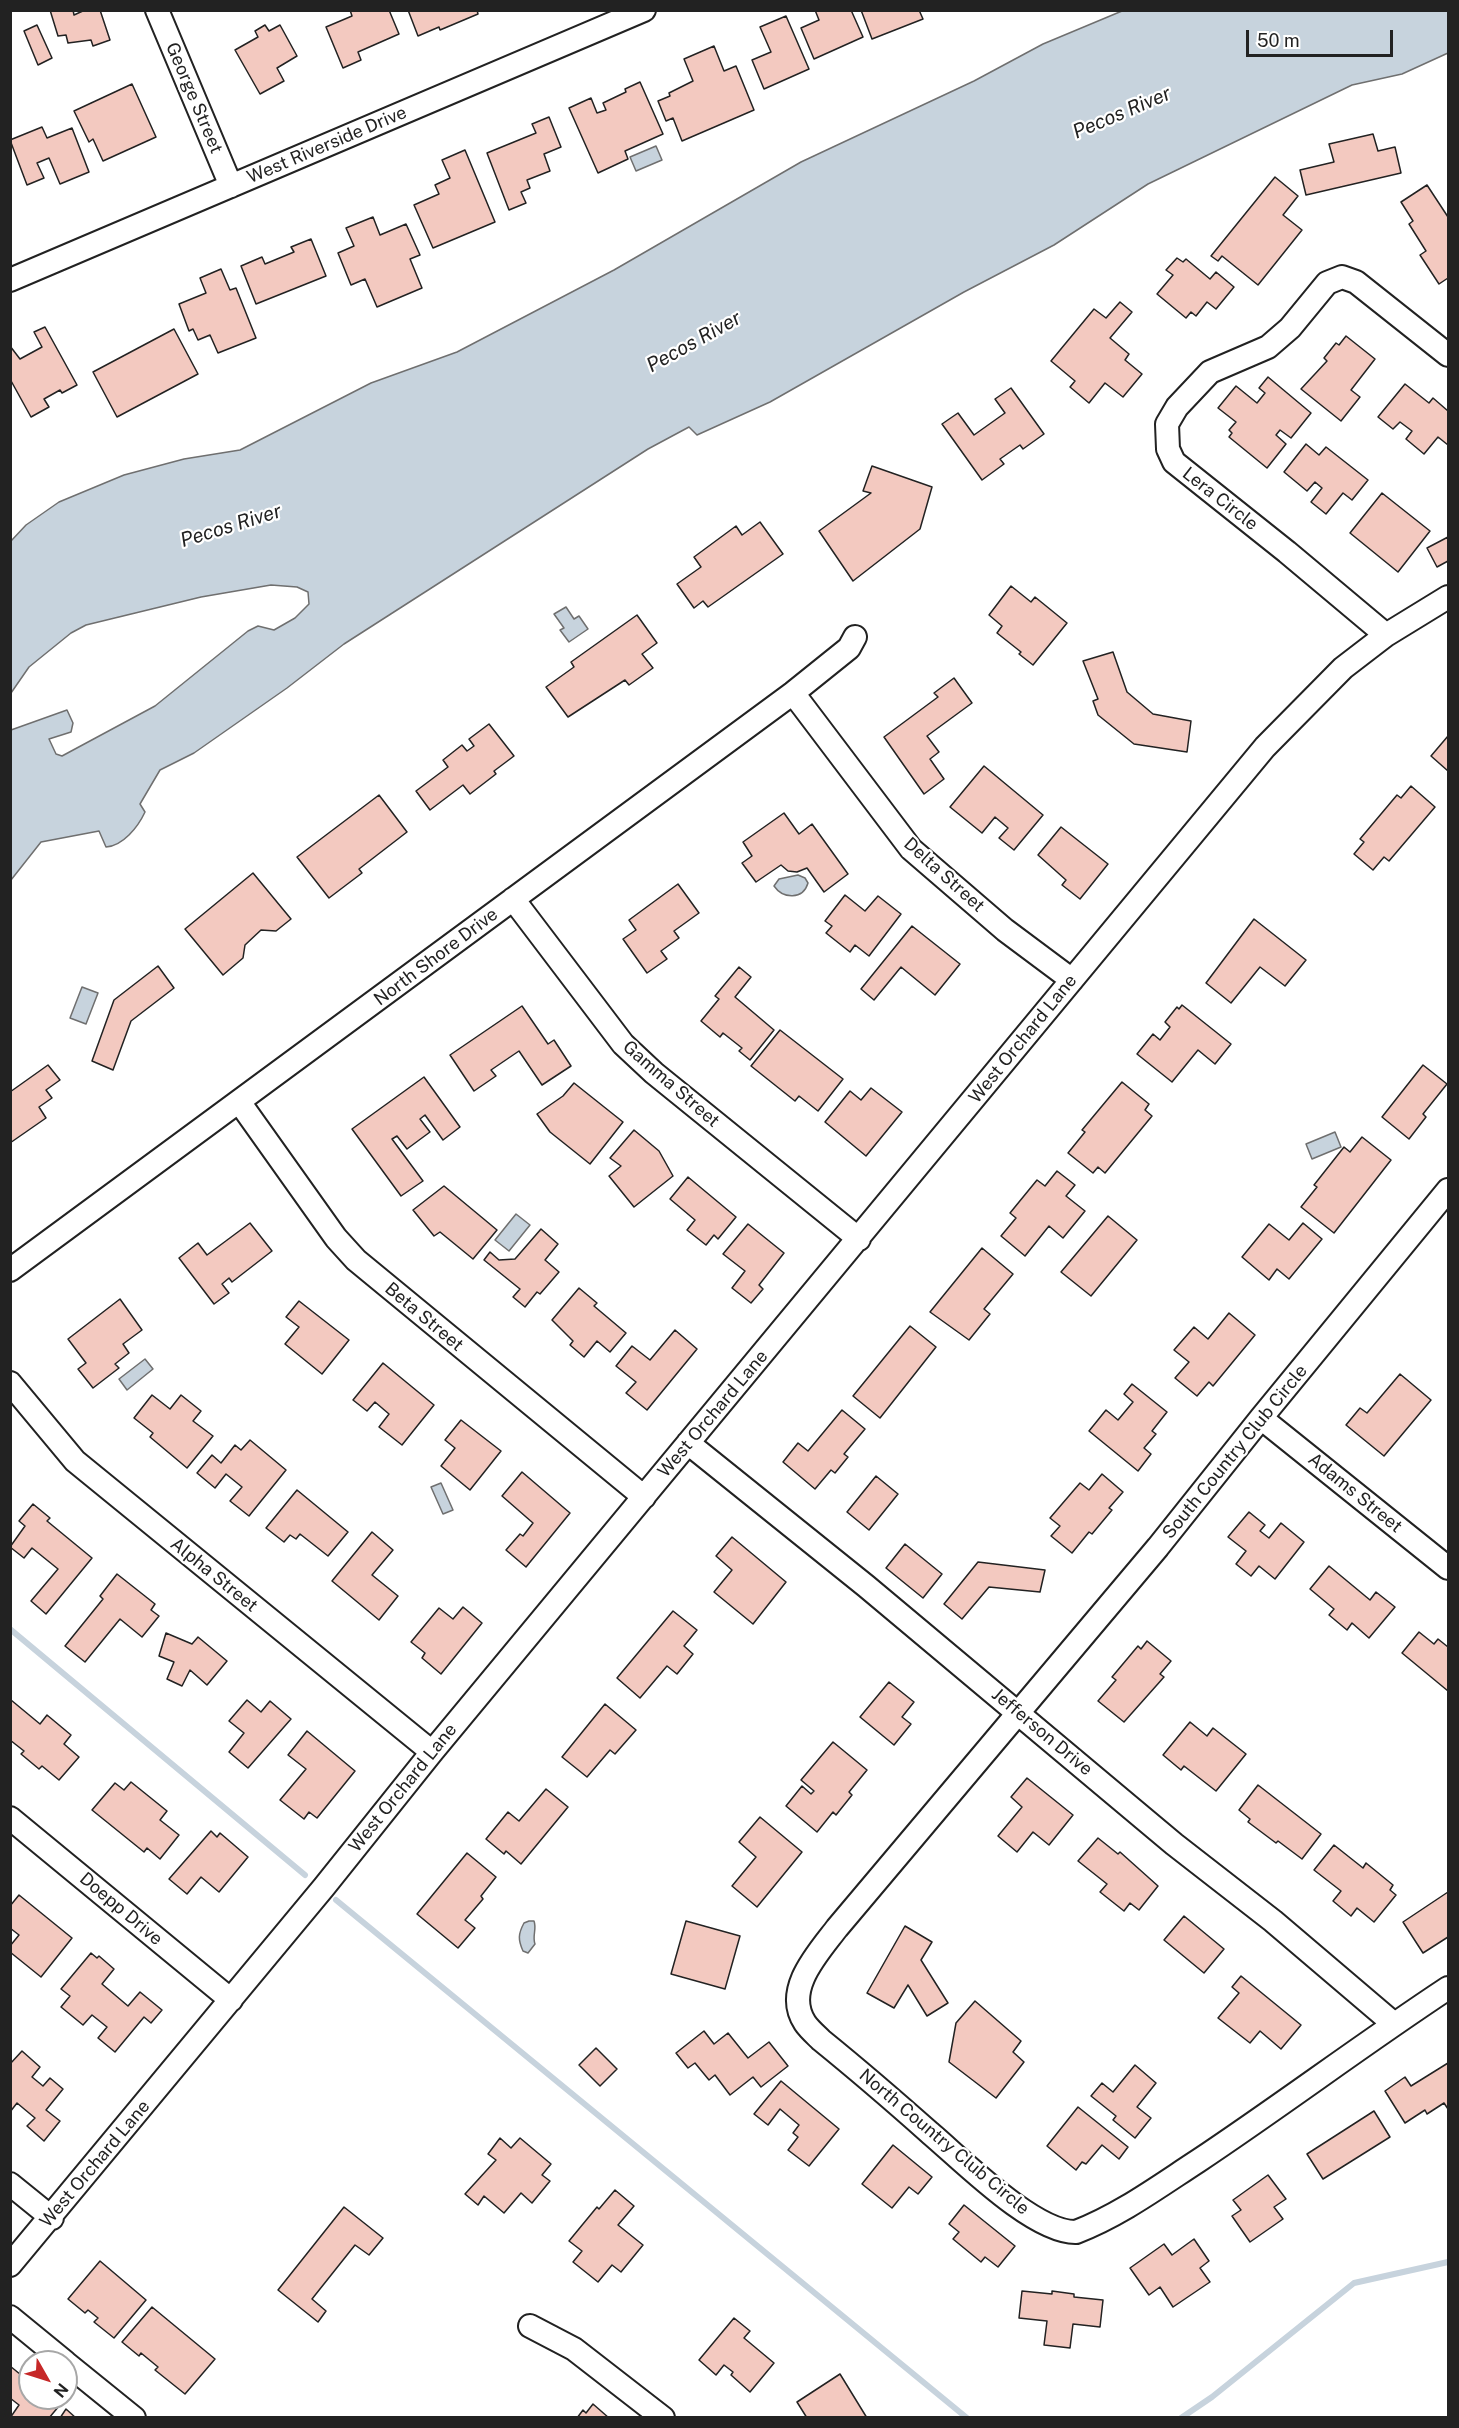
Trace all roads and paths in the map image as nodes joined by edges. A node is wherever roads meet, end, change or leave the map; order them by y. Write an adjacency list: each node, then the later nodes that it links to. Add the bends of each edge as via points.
1 (157, 10): 3 (street, George Street)
2 (644, 10): 3 (street, West Riverside Drive)
3 (231, 186): 4 (street, West Riverside Drive)
4 (10, 280)
5 (1449, 355): 7 (street, Lera Circle, via 1372,293 1342,278 1328,283 1269,347 1210,372 1177,407 1167,424 1168,449 1174,462)
6 (1449, 597): 7 (street, West Orchard Lane)
7 (1386, 635): 11 (street, West Orchard Lane, via 1343,668 1265,747)
8 (855, 637): 9 (street, North Shore Drive, via 849,648)
9 (794, 693): 10 (street, North Shore Drive); 11 (street, Delta Street, via 911,849 1005,930)
10 (513, 899): 12 (street, North Shore Drive); 14 (street, Gamma Street, via 623,1044)
11 (1072, 980): 14 (street, West Orchard Lane)
12 (240, 1103): 15 (street, North Shore Drive); 19 (street, Beta Street, via 336,1238 356,1260)
13 (1449, 1190): 17 (street, South Country Club Circle)
14 (859, 1239): 18 (street, West Orchard Lane)
15 (10, 1270)
16 (10, 1383): 22 (street, Alpha Street, via 75,1461)
17 (1261, 1418): 20 (street, Adams Street); 21 (street, South Country Club Circle)
18 (688, 1443): 19 (street, West Orchard Lane); 21 (street, Jefferson Drive)
19 (644, 1497): 22 (street, West Orchard Lane)
20 (1449, 1568)
21 (1018, 1712): 26 (street, Jefferson Drive); 26 (street, North Country Club Circle, via 837,1928 802,1978 799,1994 803,2019 821,2040 1001,2194 1053,2228 1076,2232 1087,2228 1134,2203 1216,2149)
22 (432, 1752): 25 (street, West Orchard Lane)
23 (10, 1818): 25 (street, Doepp Drive)
24 (1449, 1988): 26 (street, North Country Club Circle)
25 (231, 2000): 28 (street, West Orchard Lane)
26 (1394, 2024)
27 (10, 2184): 28 (street)
28 (52, 2218): 29 (street, West Orchard Lane)
29 (10, 2265)
30 (14, 2320): 32 (street)
31 (530, 2326): 35 (street, via 574,2349)
32 (51, 2350)
33 (78, 2372): 34 (street)
34 (134, 2418)
35 (663, 2418)

